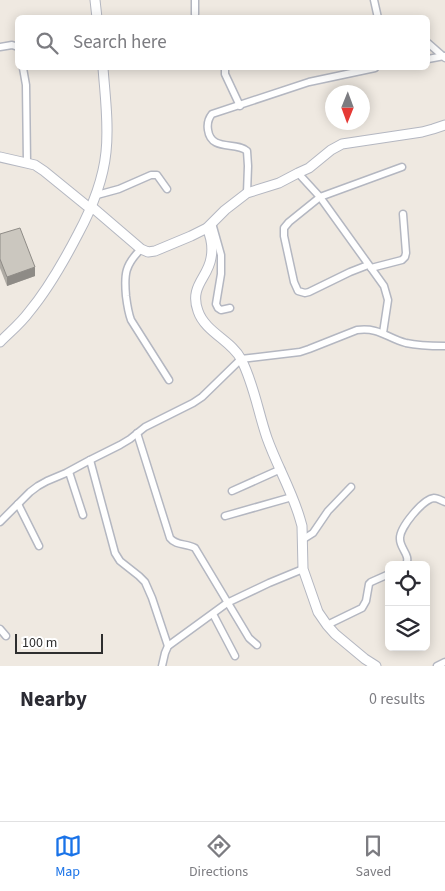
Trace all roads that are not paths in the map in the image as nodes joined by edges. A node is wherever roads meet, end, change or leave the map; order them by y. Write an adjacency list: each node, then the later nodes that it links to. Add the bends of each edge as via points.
1 (95, 0): 5 (street)
2 (195, 0): 4 (street)
3 (374, 0): 6 (street)
4 (195, 14)
5 (97, 15)
6 (377, 15)
7 (430, 45): 10 (street)
8 (15, 46): 9 (street)
9 (0, 47)
10 (444, 57): 11 (street)
11 (430, 59)
12 (23, 70): 19 (street)
13 (103, 70): 24 (street, via 107,146)
14 (226, 70): 16 (street)
15 (366, 70): 16 (street, via 309,82)
16 (240, 106): 23 (street, via 212,114 208,131 220,145 239,146 247,151)
17 (445, 125): 21 (street, via 422,132 342,144)
18 (0, 157): 19 (street)
19 (27, 163): 26 (street, via 44,171 81,202)
20 (402, 167): 25 (street)
21 (298, 173): 23 (street); 25 (street)
22 (167, 189): 24 (street, via 157,175 150,174 119,189)
23 (247, 192): 28 (street)
24 (97, 194): 26 (street)
25 (320, 197): 31 (street); 31 (street, via 284,228 298,291 309,292 350,272)
26 (92, 207): 29 (street); 34 (street, via 64,261 41,296)
27 (403, 214): 31 (street, via 405,257)
28 (209, 226): 29 (street, via 155,251); 30 (street)
29 (141, 249): 37 (street, via 126,268 129,315)
30 (215, 256): 32 (street, via 221,264 216,304 221,310); 36 (street, via 198,285 198,311 204,322)
31 (369, 267): 33 (street, via 384,286 388,297)
32 (230, 308)
33 (383, 333): 35 (street, via 415,345); 36 (street, via 357,330 300,352)
34 (0, 342)
35 (445, 346)
36 (241, 359): 38 (street, via 202,397); 40 (street)
37 (169, 380)
38 (137, 433): 39 (street); 55 (street, via 170,538 175,543 194,548)
39 (90, 460): 41 (street); 61 (street, via 115,553 145,582)
40 (281, 470): 43 (street); 44 (street)
41 (69, 472): 46 (street, via 38,486); 47 (street)
42 (351, 488): 50 (street, via 328,511 313,533)
43 (232, 491)
44 (292, 497): 48 (street); 50 (street, via 300,519)
45 (445, 502): 52 (street, via 430,499 409,519 400,539)
46 (18, 504): 49 (street); 51 (street)
47 (83, 515)
48 (225, 516)
49 (0, 522)
50 (302, 540): 53 (street)
51 (39, 546)
52 (408, 561)
53 (303, 569): 55 (street); 57 (street, via 314,604)
54 (385, 576): 57 (street, via 369,584 362,608)
55 (227, 603): 56 (street); 60 (street)
56 (213, 614): 61 (street); 62 (street)
57 (327, 625): 65 (street)
58 (0, 629): 59 (street)
59 (6, 636)
60 (257, 645)
61 (168, 646): 64 (street)
62 (235, 656)
63 (445, 662): 66 (street)
64 (162, 666)
65 (376, 666)
66 (437, 666)

